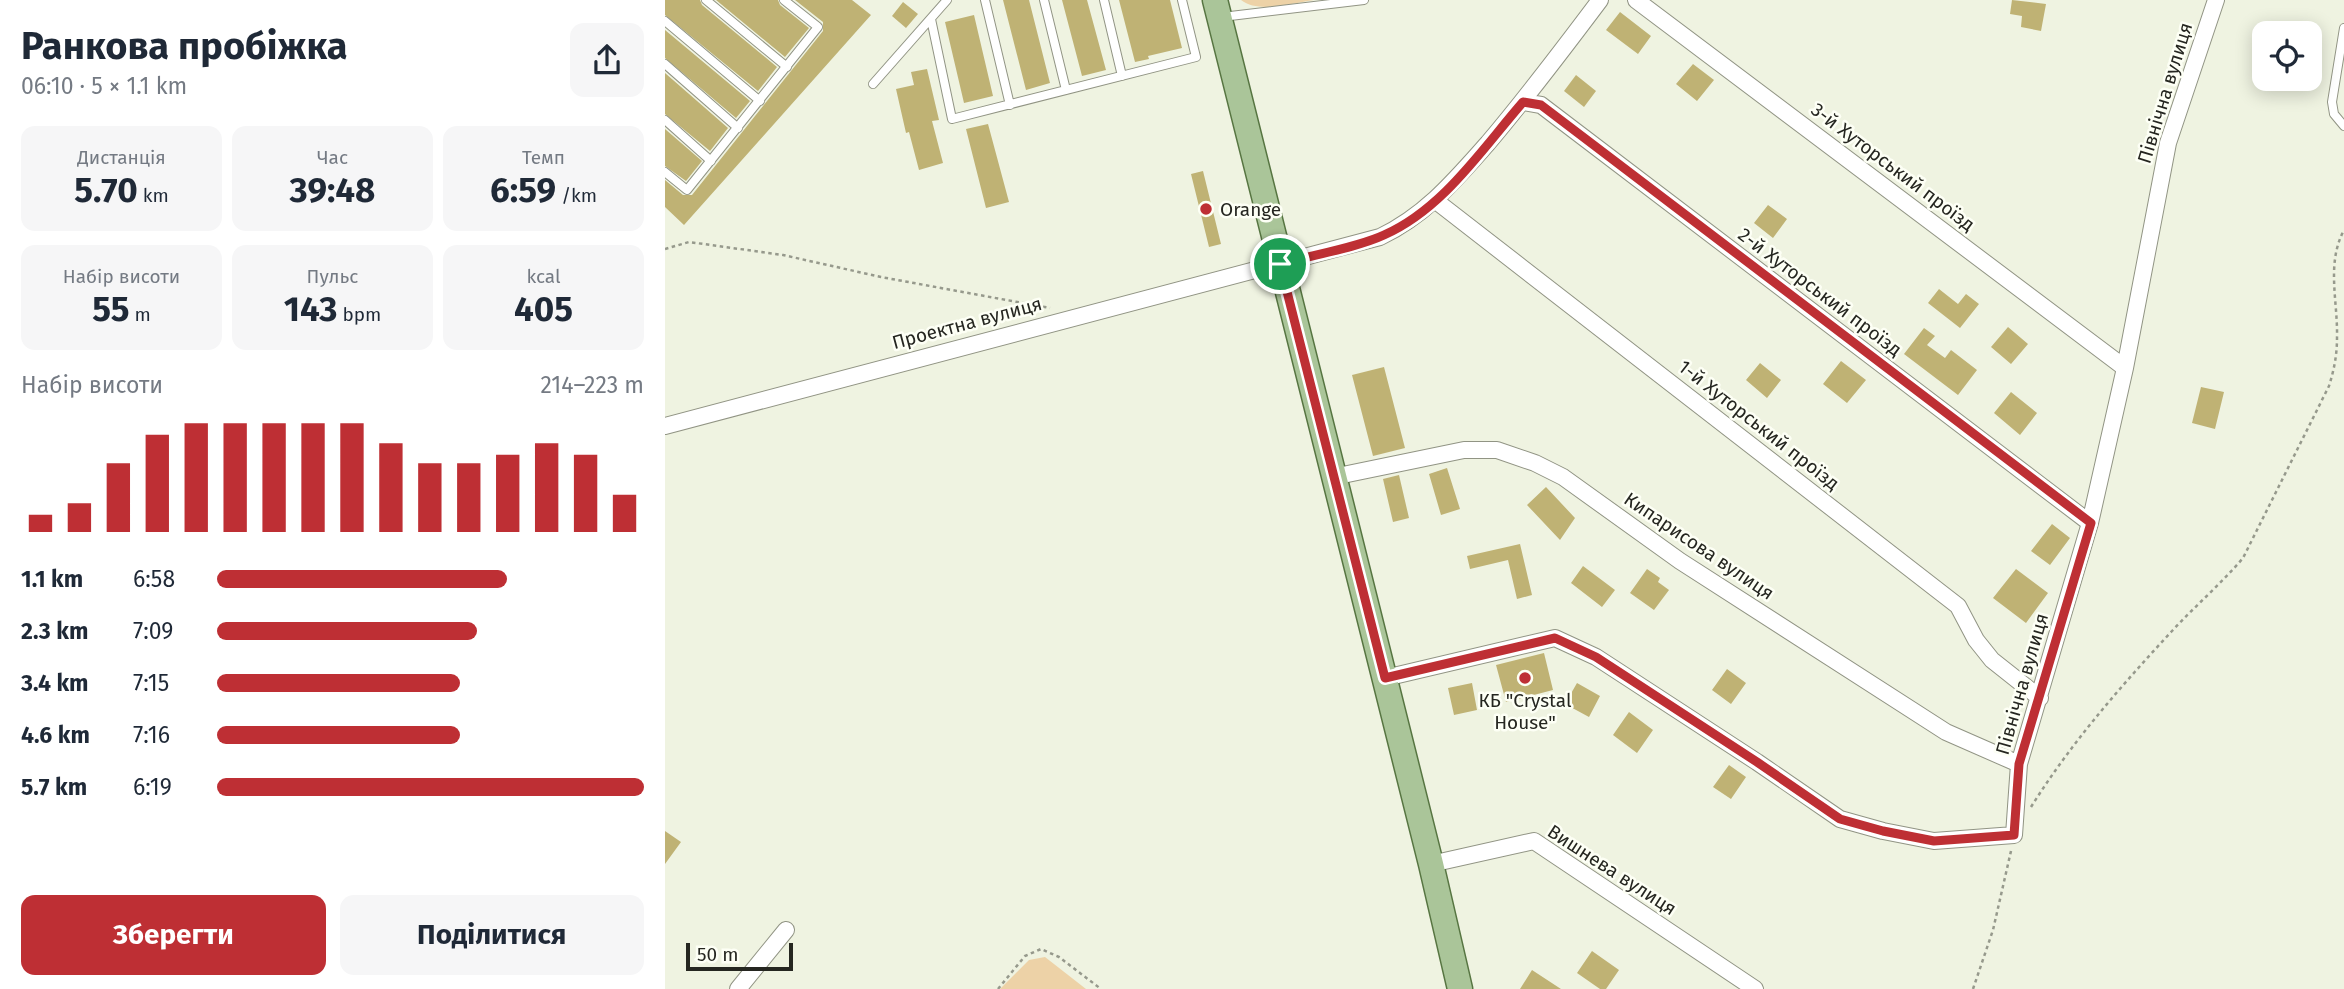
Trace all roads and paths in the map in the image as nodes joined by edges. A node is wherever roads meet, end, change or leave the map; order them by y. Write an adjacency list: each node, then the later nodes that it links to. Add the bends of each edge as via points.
1 (706, 0): 17 (lane)
2 (784, 0): 17 (lane, via 818,27)
3 (947, 0): 13 (lane)
4 (985, 0): 23 (lane)
5 (1044, 0): 20 (lane)
6 (1104, 0): 18 (lane)
7 (1182, 0): 18 (lane, via 1196,57)
8 (1364, 0): 12 (lane)
9 (1600, 0): 22 (street, Проектна вулиця)
10 (1636, 0): 34 (street, 3-й Хуторський проїзд)
11 (2216, 0): 34 (street, Північна вулиця, via 2168,143)
12 (1217, 9): 32 (main road)
13 (930, 19): 19 (lane); 23 (lane, via 952,119)
14 (665, 21): 21 (lane)
15 (2344, 28): 25 (lane, via 2332,103 2333,114)
16 (665, 64): 26 (lane)
17 (787, 67): 21 (lane)
18 (1122, 76): 20 (lane)
19 (873, 85)
20 (1066, 90): 23 (lane)
21 (760, 101): 26 (lane)
22 (1523, 102): 29 (street, Проектна вулиця); 37 (street, 2-й Хуторський проїзд, via 1541,105)
23 (1010, 104)
24 (665, 120): 27 (lane)
25 (2344, 127)
26 (738, 128): 27 (lane)
27 (711, 161): 28 (lane, via 687,190)
28 (665, 172)
29 (1436, 201): 32 (street, Проектна вулиця, via 1380,237); 39 (street, 1-й Хуторський проїзд, via 1958,606 1992,660)
30 (2344, 230): 41 (path, via 2337,243 2333,276 2337,336 2329,386 2243,558 2094,718)
31 (665, 249): 33 (path, via 689,242 783,255)
32 (1280, 264): 33 (street, Проектна вулиця); 36 (main road)
33 (1083, 314): 35 (street, Проектна вулиця)
34 (2125, 368): 37 (street, Північна вулиця)
35 (665, 426)
36 (1333, 477): 38 (main road); 40 (street, Кипарисова вулиця, via 1464,450 1497,450 1535,463 1563,477 1681,561 1946,732)
37 (2091, 523): 39 (street, Північна вулиця)
38 (1385, 678): 41 (street, via 1555,638 1596,657 1840,819 1934,841); 42 (main road)
39 (2040, 698): 40 (street, Північна вулиця)
40 (2019, 764): 41 (street, Північна вулиця)
41 (2014, 835): 49 (path, via 1993,930)
42 (1431, 864): 47 (main road); 48 (street, Вишнева вулиця, via 1534,841)
43 (786, 930): 44 (street)
44 (738, 989)
45 (998, 989): 46 (path, via 1025,956 1041,949)
46 (1101, 989)
47 (1460, 989)
48 (1755, 989)
49 (1971, 989)

